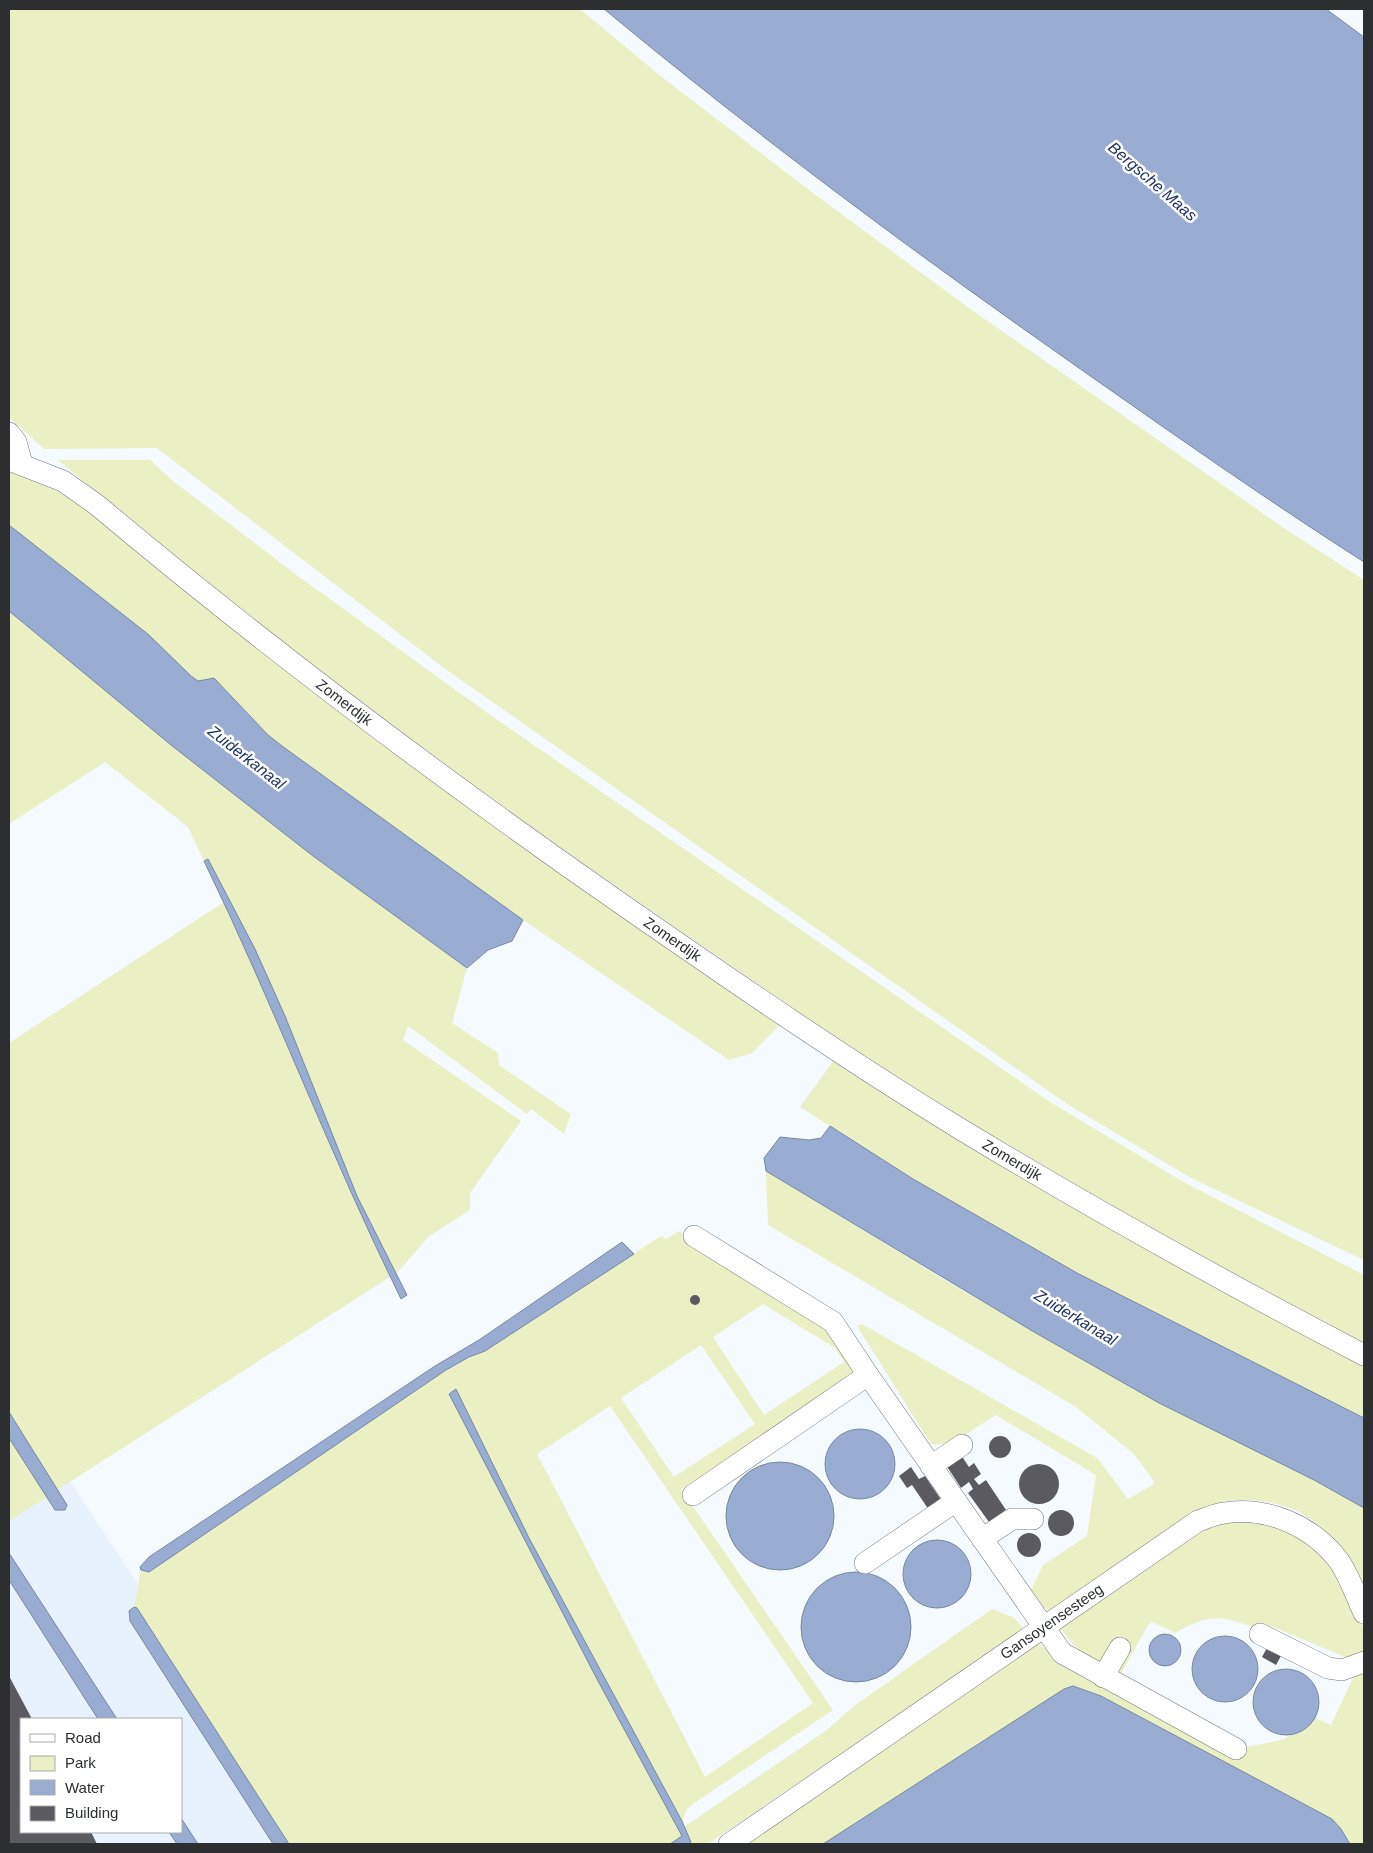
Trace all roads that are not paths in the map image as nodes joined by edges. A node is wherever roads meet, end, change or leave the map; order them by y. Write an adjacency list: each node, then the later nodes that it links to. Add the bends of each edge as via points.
1 (9, 433): 2 (street, Zomerdijk, via 16,442)
2 (15, 462): 4 (street, Zomerdijk, via 63,481 439,775 691,952 863,1067 1103,1213 1231,1286)
3 (694, 1236): 5 (street, via 833,1322)
4 (1364, 1355)
5 (868, 1375): 7 (street); 8 (street)
6 (962, 1444): 7 (street)
7 (931, 1466): 9 (street)
8 (693, 1495)
9 (956, 1502): 11 (street); 12 (street)
10 (1033, 1519): 11 (street, via 1012,1519)
11 (982, 1539): 14 (street)
12 (865, 1563)
13 (1364, 1613): 14 (street, Gansoyensesteeg, via 1347,1575 1325,1544 1307,1530 1281,1518 1249,1510 1222,1513 1198,1521)
14 (1044, 1629): 18 (street, via 1062,1654); 20 (street, Gansoyensesteeg)
15 (1260, 1634): 17 (street, via 1328,1668 1342,1670)
16 (1120, 1648): 18 (street)
17 (1364, 1662)
18 (1103, 1677): 19 (street)
19 (1236, 1749)
20 (729, 1844)

